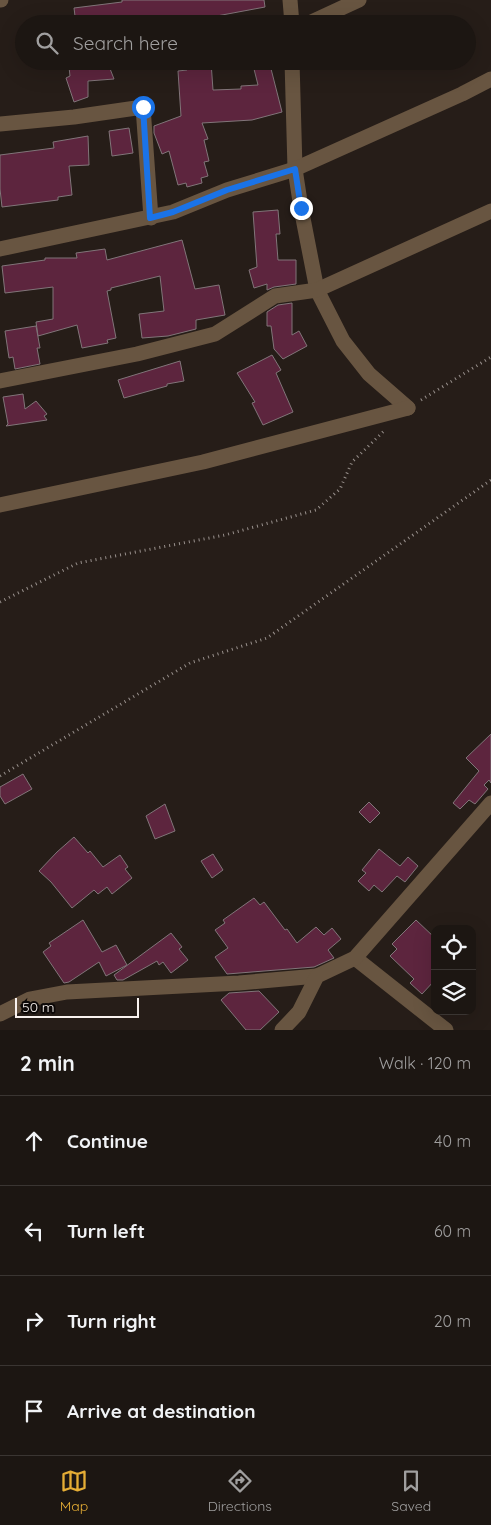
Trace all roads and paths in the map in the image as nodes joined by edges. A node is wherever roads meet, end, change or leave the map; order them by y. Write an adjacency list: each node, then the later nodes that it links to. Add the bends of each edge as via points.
1 (290, 0): 3 (street)
2 (359, 0): 4 (street)
3 (291, 15)
4 (326, 15)
5 (292, 70): 8 (street)
6 (491, 79): 8 (street)
7 (0, 124): 10 (street, via 143,107)
8 (295, 169): 10 (street); 12 (street)
9 (491, 211): 12 (street)
10 (150, 218): 11 (street)
11 (0, 250)
12 (317, 290): 14 (street, via 274,296 215,334 137,354); 15 (street, via 343,341 369,374)
13 (491, 358): 15 (path)
14 (0, 381)
15 (408, 408): 18 (street, via 203,462)
16 (387, 428): 19 (path, via 352,462 340,489 316,510 225,535 78,564)
17 (491, 480): 20 (path, via 267,638 190,663)
18 (0, 505)
19 (0, 602)
20 (0, 776)
21 (491, 803): 22 (street)
22 (355, 958): 23 (street); 26 (street)
23 (317, 976): 24 (street, via 67,992 30,999); 25 (street, via 299,1012)
24 (0, 1014)
25 (282, 1030)
26 (446, 1030)

